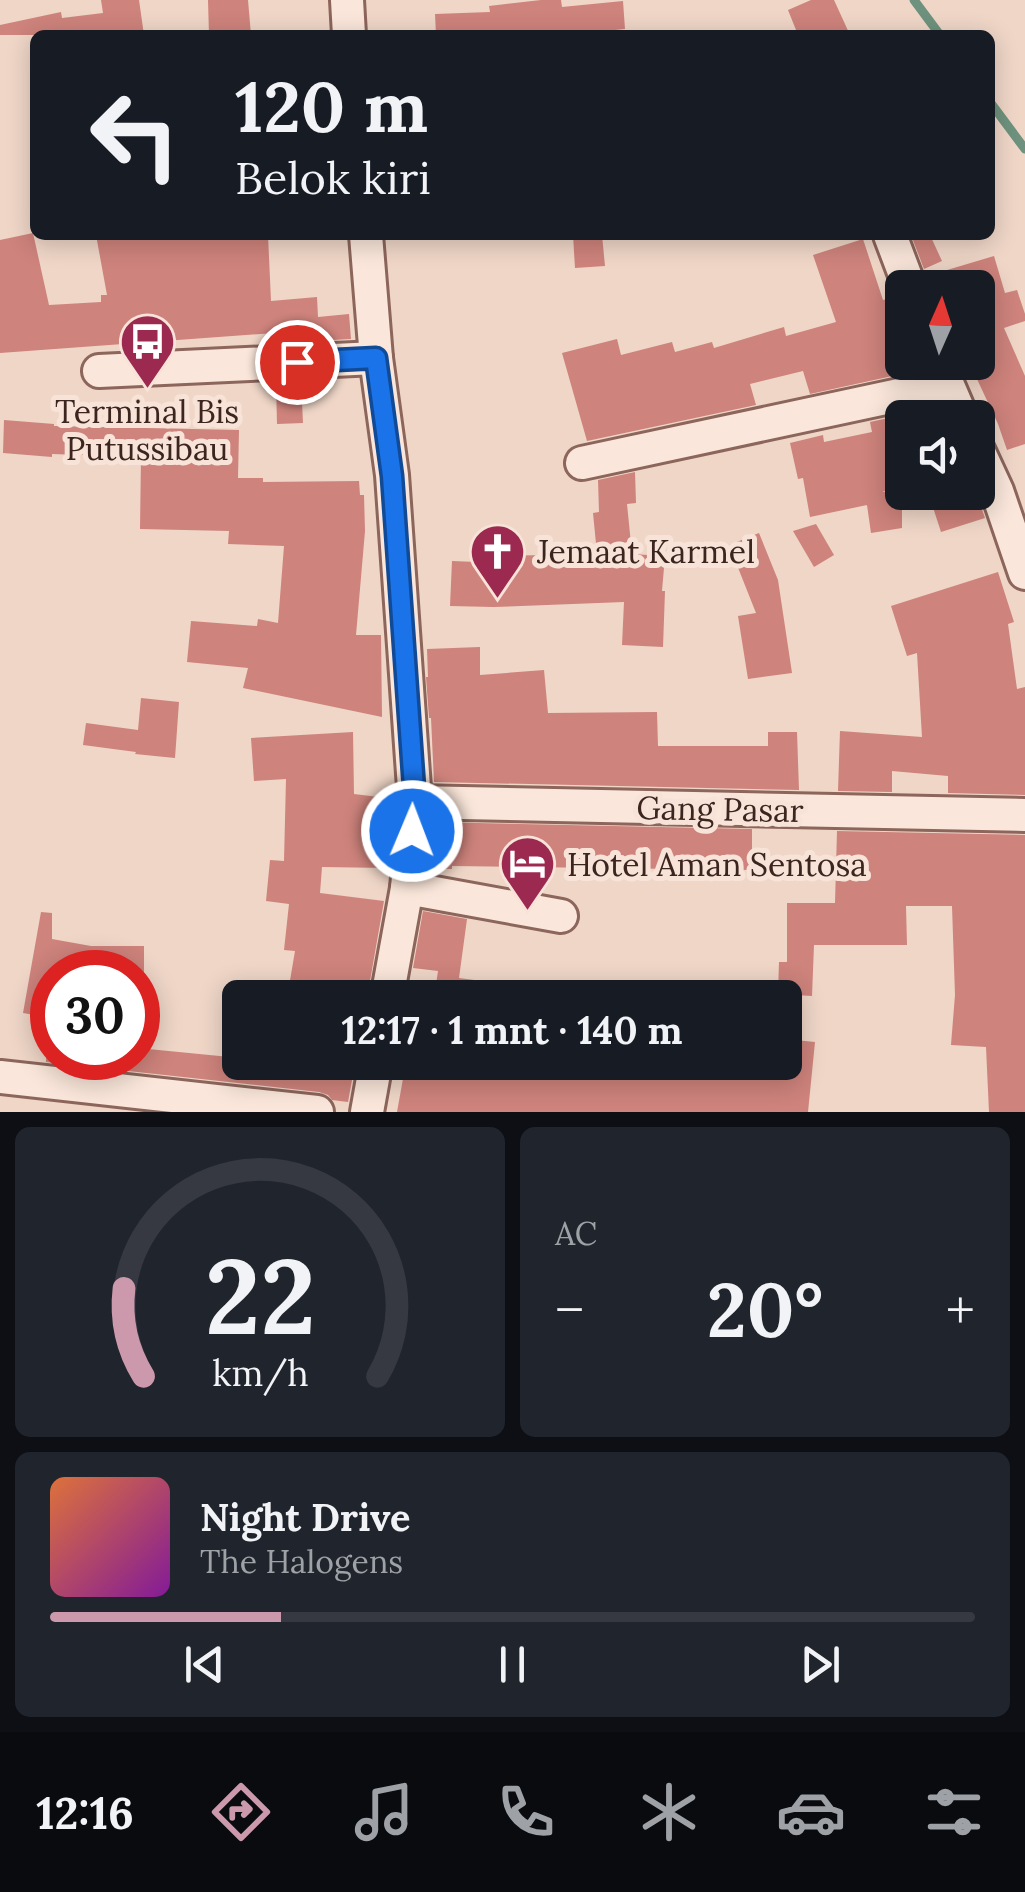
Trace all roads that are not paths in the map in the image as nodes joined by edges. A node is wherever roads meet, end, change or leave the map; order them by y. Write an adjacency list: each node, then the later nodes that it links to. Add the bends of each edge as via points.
1 (346, 0): 2 (street)
2 (349, 30)
3 (366, 240): 6 (street)
4 (892, 240): 5 (street)
5 (903, 270)
6 (376, 358): 7 (street); 12 (street, via 392,476)
7 (99, 371)
8 (918, 380): 9 (street)
9 (582, 463)
10 (995, 485): 11 (street)
11 (1025, 573)
12 (415, 802): 13 (street, Gang Pasar); 14 (street)
13 (1025, 815)
14 (407, 888): 15 (street); 16 (street)
15 (561, 916)
16 (391, 980)
17 (0, 1077): 19 (street)
18 (373, 1080): 20 (street)
19 (317, 1112)
20 (367, 1112)

